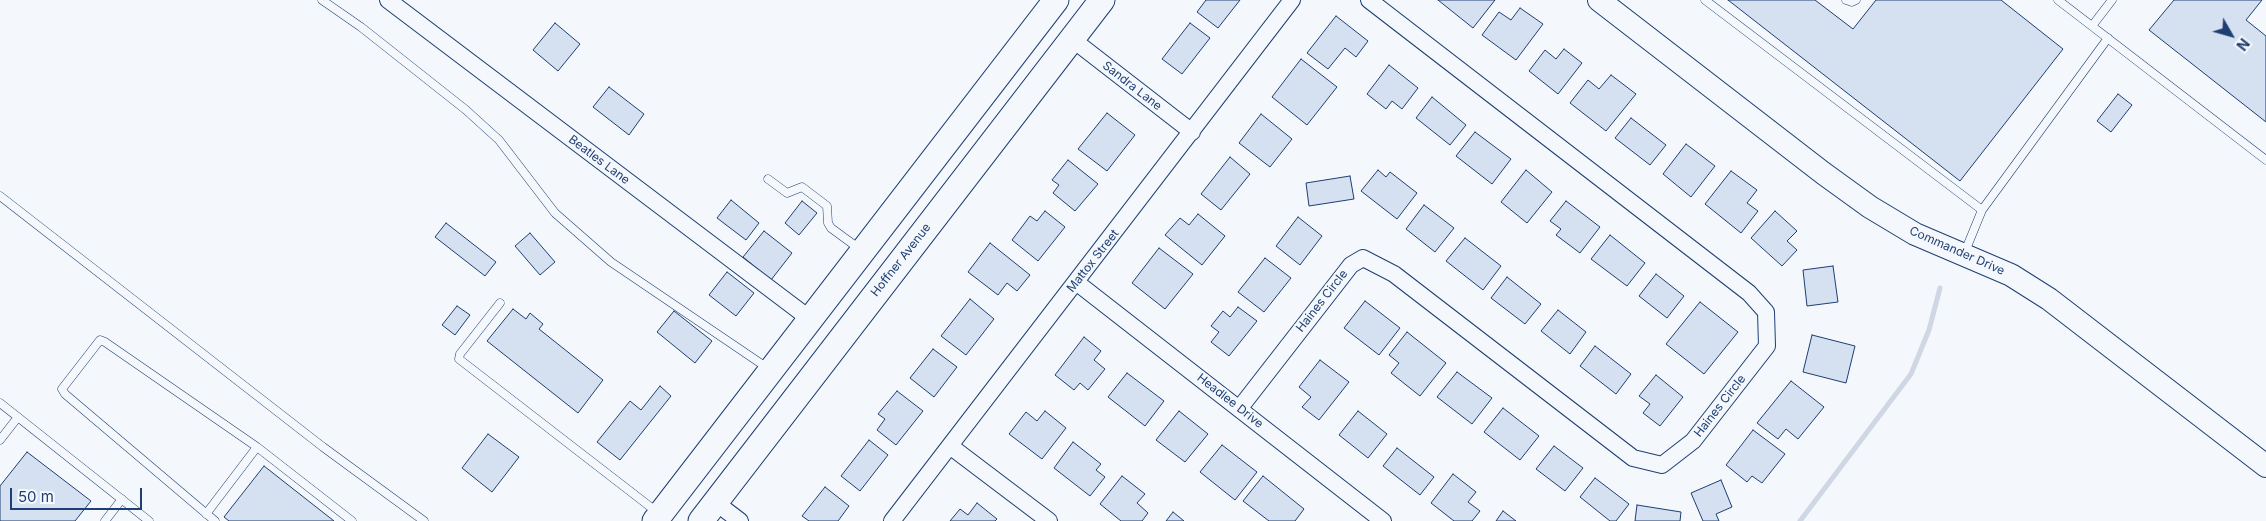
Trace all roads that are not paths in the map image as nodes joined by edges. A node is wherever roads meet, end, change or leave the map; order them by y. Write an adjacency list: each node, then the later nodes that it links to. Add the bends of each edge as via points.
1 (322, 0): 26 (lane, via 466,110 499,140 555,213 611,262)
2 (388, 0): 25 (street, Beatles Lane)
3 (1056, 0): 21 (main road)
4 (1102, 0): 15 (main road, Hoffner Avenue)
5 (1292, 0): 16 (street, Mattox Street)
6 (1369, 0): 28 (street, Haines Circle, via 1749,293 1766,312 1767,346 1693,442 1662,466 1634,458 1394,274 1363,258 1351,265)
7 (1599, 0): 22 (street, Commander Drive, via 1870,207 1915,234)
8 (1706, 0): 20 (lane)
9 (1846, 0): 10 (lane)
10 (1856, 0)
11 (2058, 0): 13 (lane)
12 (2112, 0): 13 (lane)
13 (2092, 26): 14 (lane)
14 (2108, 38): 17 (lane); 20 (lane)
15 (1072, 39): 16 (street, Sandra Lane); 35 (main road, Hoffner Avenue)
16 (1192, 132): 23 (street, Mattox Street)
17 (2266, 160)
18 (768, 179): 21 (lane, via 787,193 802,187 827,206 831,228)
19 (0, 196): 42 (lane, via 323,447)
20 (1982, 210): 22 (lane)
21 (862, 251): 25 (main road)
22 (1964, 254): 33 (street, Commander Drive, via 2011,275 2049,299)
23 (1076, 282): 28 (street, Headlee Drive); 31 (street, Mattox Street)
24 (500, 303): 37 (lane, via 459,359)
25 (810, 319): 26 (main road); 35 (main road, via 808,347 720,456)
26 (770, 371): 37 (main road)
27 (0, 403): 29 (lane)
28 (1239, 408): 46 (street, Headlee Drive)
29 (18, 417): 30 (lane); 34 (lane)
30 (0, 440)
31 (950, 446): 44 (street, Mattox Street); 45 (street)
32 (257, 447): 36 (lane); 36 (lane, via 100,340 62,389); 41 (lane)
33 (2266, 466)
34 (122, 499): 38 (lane); 39 (lane)
35 (708, 512): 43 (street)
36 (206, 514): 40 (lane)
37 (659, 519)
38 (105, 521)
39 (149, 521)
40 (215, 521)
41 (352, 521)
42 (424, 521)
43 (740, 521)
44 (892, 521)
45 (1049, 521)
46 (1383, 521)

